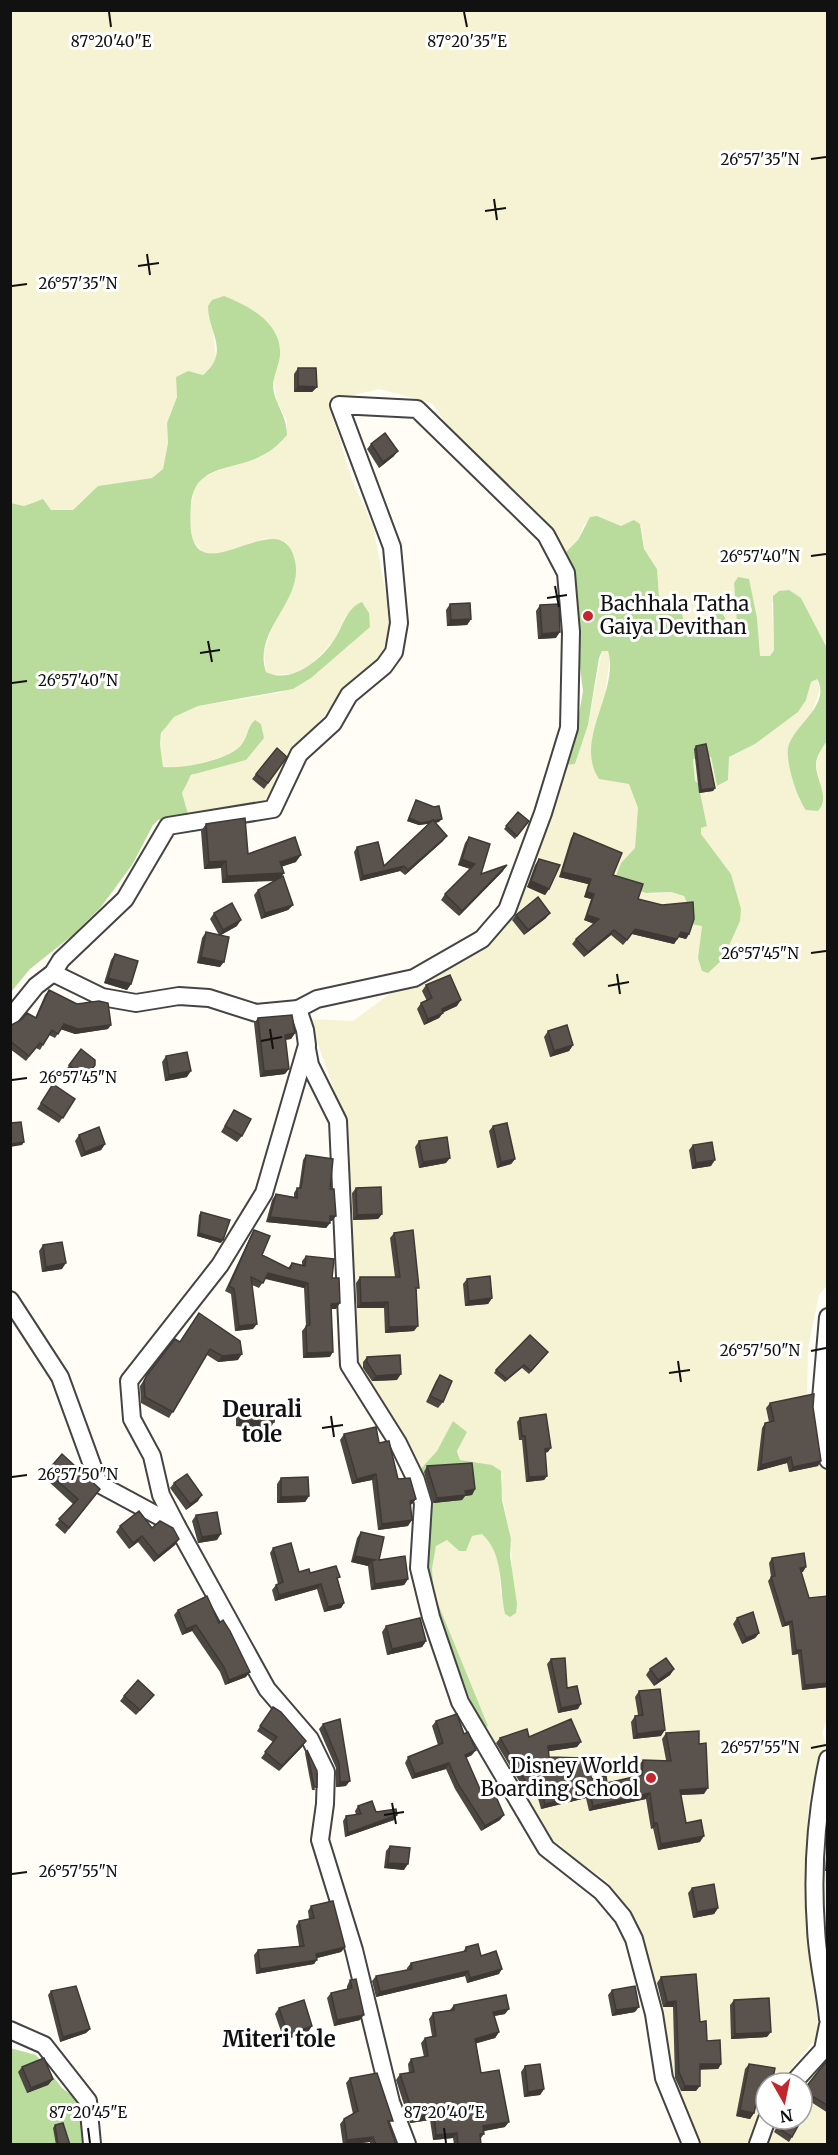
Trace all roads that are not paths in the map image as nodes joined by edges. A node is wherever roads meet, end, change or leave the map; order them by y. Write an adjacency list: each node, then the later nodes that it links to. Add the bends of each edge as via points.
1 (53, 973): 2 (street, via 102,997 136,1003 179,996 209,998 256,1013); 2 (street, via 61,960 125,899 168,826 273,809 299,754 333,723 349,695 384,666 394,652 399,623 392,547 339,405 417,409 546,535 567,573 571,632 569,728 507,910 482,939 414,978 316,999); 3 (street, via 36,986)
2 (298, 1009): 4 (street)
3 (10, 1018)
4 (307, 1045): 8 (street, via 264,1193 220,1265 129,1381 132,1419 152,1456 162,1495); 16 (street, via 310,1065 338,1121 349,1365 398,1443 416,1480 423,1503 419,1568 460,1702 546,1848 602,1892 623,1917 634,1939 654,2014 664,2078)
5 (10, 1300): 8 (street, via 60,1377 99,1484)
6 (828, 1317): 7 (street, via 820,1412)
7 (828, 1460)
8 (177, 1526): 15 (street, via 267,1689 310,1739 326,1772 320,1840 354,1950 391,2102)
9 (828, 1759): 10 (street, via 820,1796 815,1869 816,1930)
10 (828, 2019)
11 (828, 2025): 13 (street, via 823,2050)
12 (10, 2030): 14 (street, via 44,2045 88,2101)
13 (804, 2071)
14 (92, 2145)
15 (407, 2145)
16 (691, 2145)

